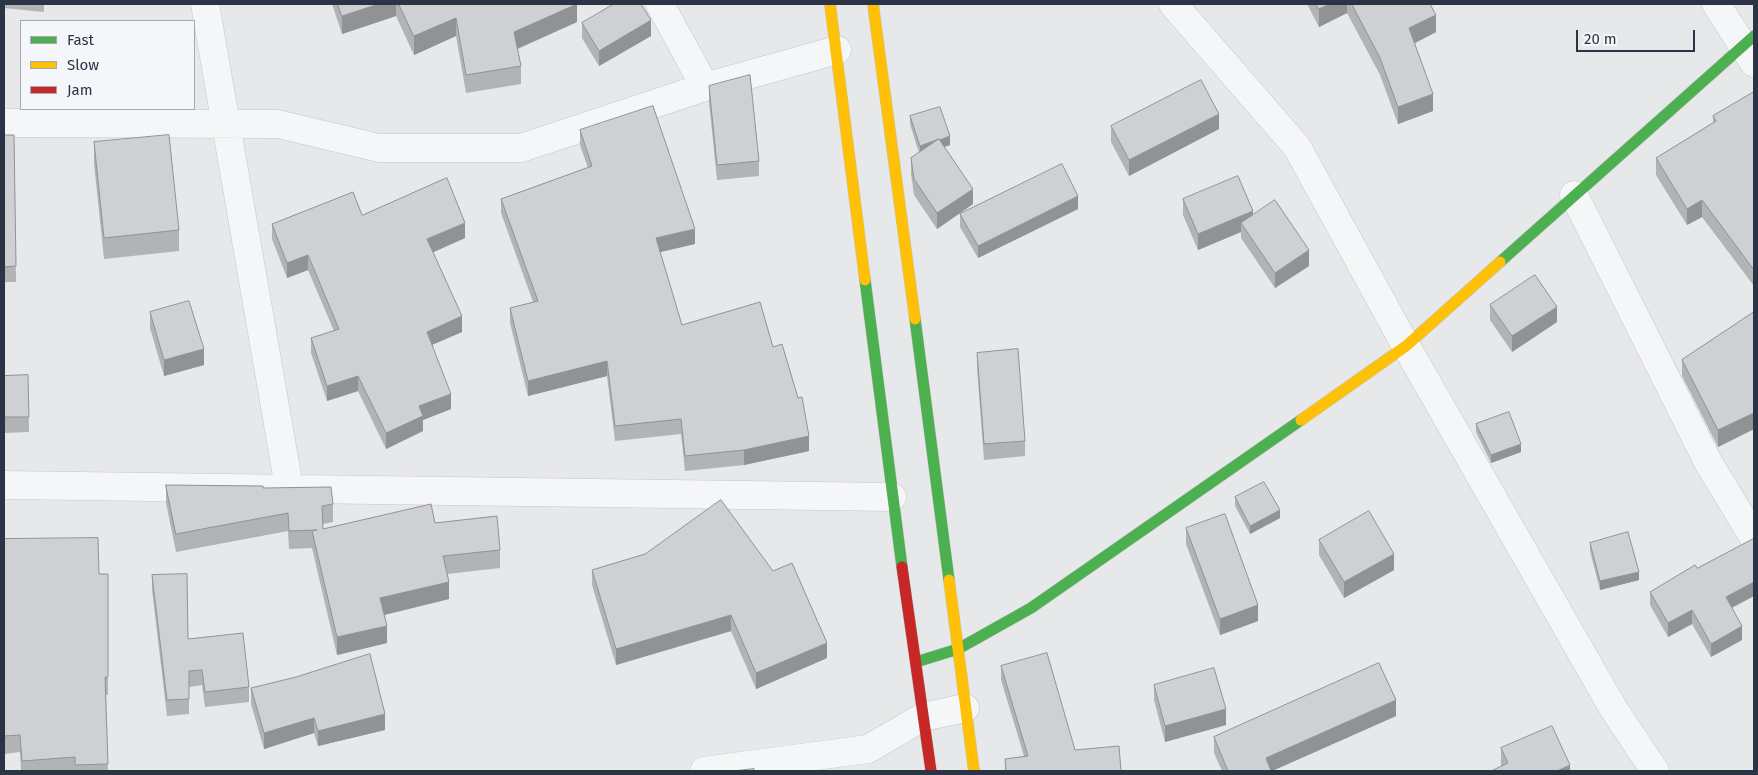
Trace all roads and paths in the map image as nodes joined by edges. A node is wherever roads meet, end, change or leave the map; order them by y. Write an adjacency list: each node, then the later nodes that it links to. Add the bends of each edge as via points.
1 (205, 4): 11 (street)
2 (660, 4): 9 (street)
3 (830, 4): 8 (main road)
4 (873, 4): 18 (main road)
5 (1173, 4): 13 (street, via 1297,147)
6 (1716, 4): 7 (street)
7 (1750, 48): 12 (main road)
8 (837, 50): 9 (street); 16 (main road)
9 (705, 87): 11 (street, via 521,148 379,148 278,124)
10 (4, 123): 11 (street)
11 (225, 124): 15 (street)
12 (1574, 195): 13 (main road); 17 (street, via 1708,462)
13 (1406, 346): 18 (main road, via 1031,608); 25 (street, via 1613,708)
14 (4, 485): 15 (street)
15 (289, 487): 16 (street)
16 (892, 497): 19 (main road)
17 (1754, 538)
18 (958, 649): 19 (main road); 20 (main road)
19 (916, 662): 21 (main road)
20 (965, 708): 21 (street); 24 (main road)
21 (923, 717): 22 (street, via 868,749); 23 (main road)
22 (704, 771)
23 (931, 771)
24 (974, 771)
25 (1655, 771)

